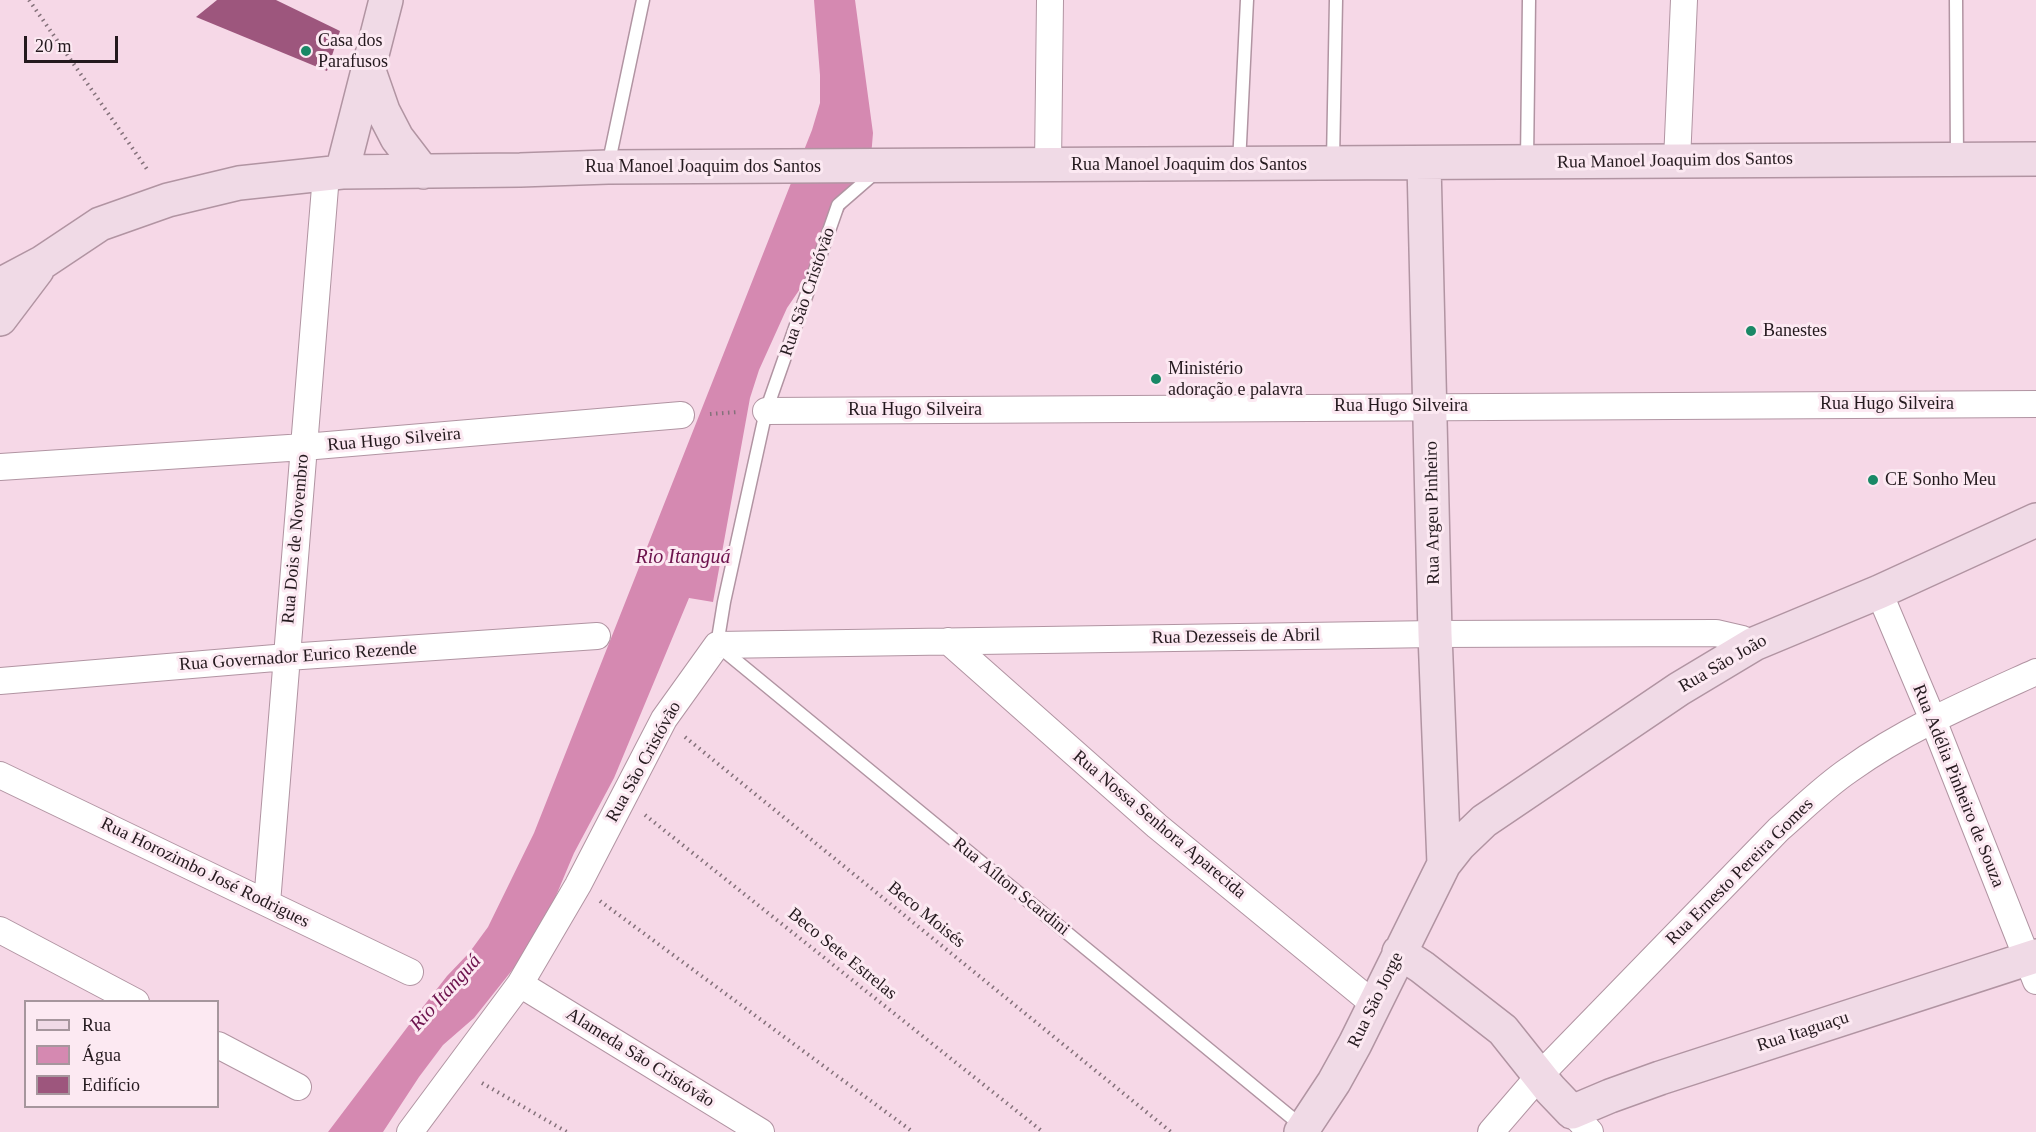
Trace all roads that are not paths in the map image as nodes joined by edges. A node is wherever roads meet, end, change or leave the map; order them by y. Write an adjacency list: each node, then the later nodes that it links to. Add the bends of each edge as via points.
1 (386, 0): 9 (main road)
2 (643, 0): 18 (lane)
3 (1050, 0): 16 (street)
4 (1246, 0): 17 (lane)
5 (1336, 0): 15 (lane)
6 (1529, 0): 13 (lane)
7 (1684, 0): 12 (street)
8 (1956, 0): 10 (lane)
9 (369, 71): 20 (main road, via 383,111); 21 (main road)
10 (1957, 159): 11 (main road, Rua Manoel Joaquim dos Santos); 12 (main road, Rua Manoel Joaquim dos Santos)
11 (2036, 159)
12 (1677, 161): 13 (main road, Rua Manoel Joaquim dos Santos)
13 (1527, 162): 14 (main road, Rua Manoel Joaquim dos Santos)
14 (1424, 163): 15 (main road, Rua Manoel Joaquim dos Santos); 26 (main road, Rua Argeu Pinheiro)
15 (1333, 164): 17 (main road, Rua Manoel Joaquim dos Santos)
16 (1048, 165): 17 (main road, Rua Manoel Joaquim dos Santos); 19 (main road, Rua Manoel Joaquim dos Santos)
17 (1239, 165)
18 (608, 167): 19 (main road, Rua Manoel Joaquim dos Santos); 20 (main road, Rua Manoel Joaquim dos Santos)
19 (877, 167): 27 (lane, Rua São Cristóvão, via 838,205)
20 (423, 171): 21 (main road, Rua Manoel Joaquim dos Santos)
21 (334, 174): 22 (main road, Rua Manoel Joaquim dos Santos, via 239,183 168,200 100,224); 29 (street, Rua Dois de Novembro)
22 (43, 262): 23 (main road); 24 (main road)
23 (0, 285)
24 (0, 319)
25 (2036, 404): 26 (street, Rua Hugo Silveira)
26 (1430, 406): 27 (street, Rua Hugo Silveira); 33 (main road, Rua Argeu Pinheiro)
27 (757, 412): 37 (lane, Rua São Cristóvão)
28 (681, 415): 29 (street, Rua Hugo Silveira)
29 (304, 447): 30 (street, Rua Hugo Silveira); 38 (street, Rua Dois de Novembro)
30 (0, 467)
31 (2036, 520): 32 (main road, Rua São João)
32 (1879, 592): 36 (main road, Rua São João); 41 (street, Rua Adélia Pinheiro de Souza)
33 (1435, 634): 35 (street, Rua Dezesseis de Abril); 36 (street, Rua Dezesseis de Abril, via 1716,633); 43 (main road, Rua Argeu Pinheiro)
34 (597, 636): 38 (street, Rua Governador Eurico Rezende)
35 (948, 640): 37 (street, Rua Dezesseis de Abril); 51 (street, Rua Nossa Senhora Aparecida, via 1157,826)
36 (1754, 644): 43 (main road, Rua São João, via 1679,689 1484,821)
37 (717, 645): 49 (street, Rua São Cristóvão, via 664,720 578,885); 56 (lane, Rua Aílton Scardini)
38 (287, 657): 40 (street, Rua Governador Eurico Rezende); 44 (street, Rua Dois de Novembro)
39 (2036, 672): 41 (street, Rua Ernesto Pereira Gomes)
40 (0, 681)
41 (1934, 720): 47 (street, Rua Adélia Pinheiro de Souza); 53 (street, Rua Ernesto Pereira Gomes, via 1849,770 1779,829)
42 (0, 774): 44 (street, Rua Horozimbo José Rodrigues)
43 (1444, 864): 46 (main road, Rua São Jorge)
44 (267, 903): 48 (street, Rua Horozimbo José Rodrigues)
45 (0, 930): 50 (street)
46 (1400, 952): 51 (main road, Rua São Jorge); 53 (main road, via 1503,1030)
47 (2033, 966): 55 (main road, Rua Itaguaçu, via 1644,1084)
48 (410, 972)
49 (520, 984): 57 (street, Rua São Cristóvão); 58 (street, Alameda São Cristóvão)
50 (132, 1000)
51 (1375, 1005): 56 (main road, Rua São Jorge, via 1334,1082)
52 (219, 1046): 54 (street)
53 (1540, 1075): 55 (main road); 59 (street, Rua Ernesto Pereira Gomes)
54 (298, 1087)
55 (1581, 1122)
56 (1302, 1130)
57 (410, 1132)
58 (761, 1132)
59 (1491, 1132)

